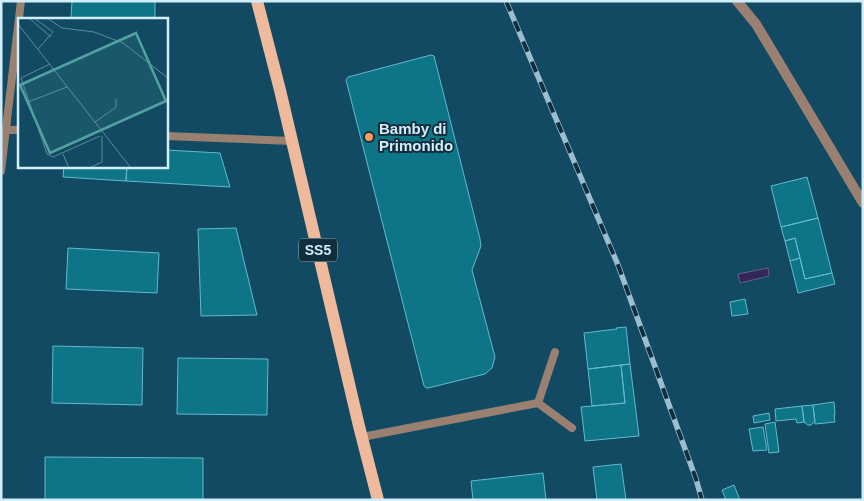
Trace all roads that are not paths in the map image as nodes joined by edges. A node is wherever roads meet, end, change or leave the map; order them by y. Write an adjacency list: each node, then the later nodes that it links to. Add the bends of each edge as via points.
1 (21, 1): 4 (lane)
2 (256, 1): 9 (main road, SS5)
3 (737, 1): 11 (street, via 756,24)
4 (19, 18)
5 (18, 27): 6 (lane)
6 (6, 130): 7 (lane); 10 (lane)
7 (18, 130)
8 (168, 136): 9 (lane)
9 (292, 141): 15 (main road, SS5)
10 (1, 171)
11 (863, 203)
12 (555, 352): 13 (lane)
13 (538, 403): 14 (lane); 15 (lane)
14 (572, 428)
15 (362, 437): 16 (main road, SS5)
16 (378, 500)

